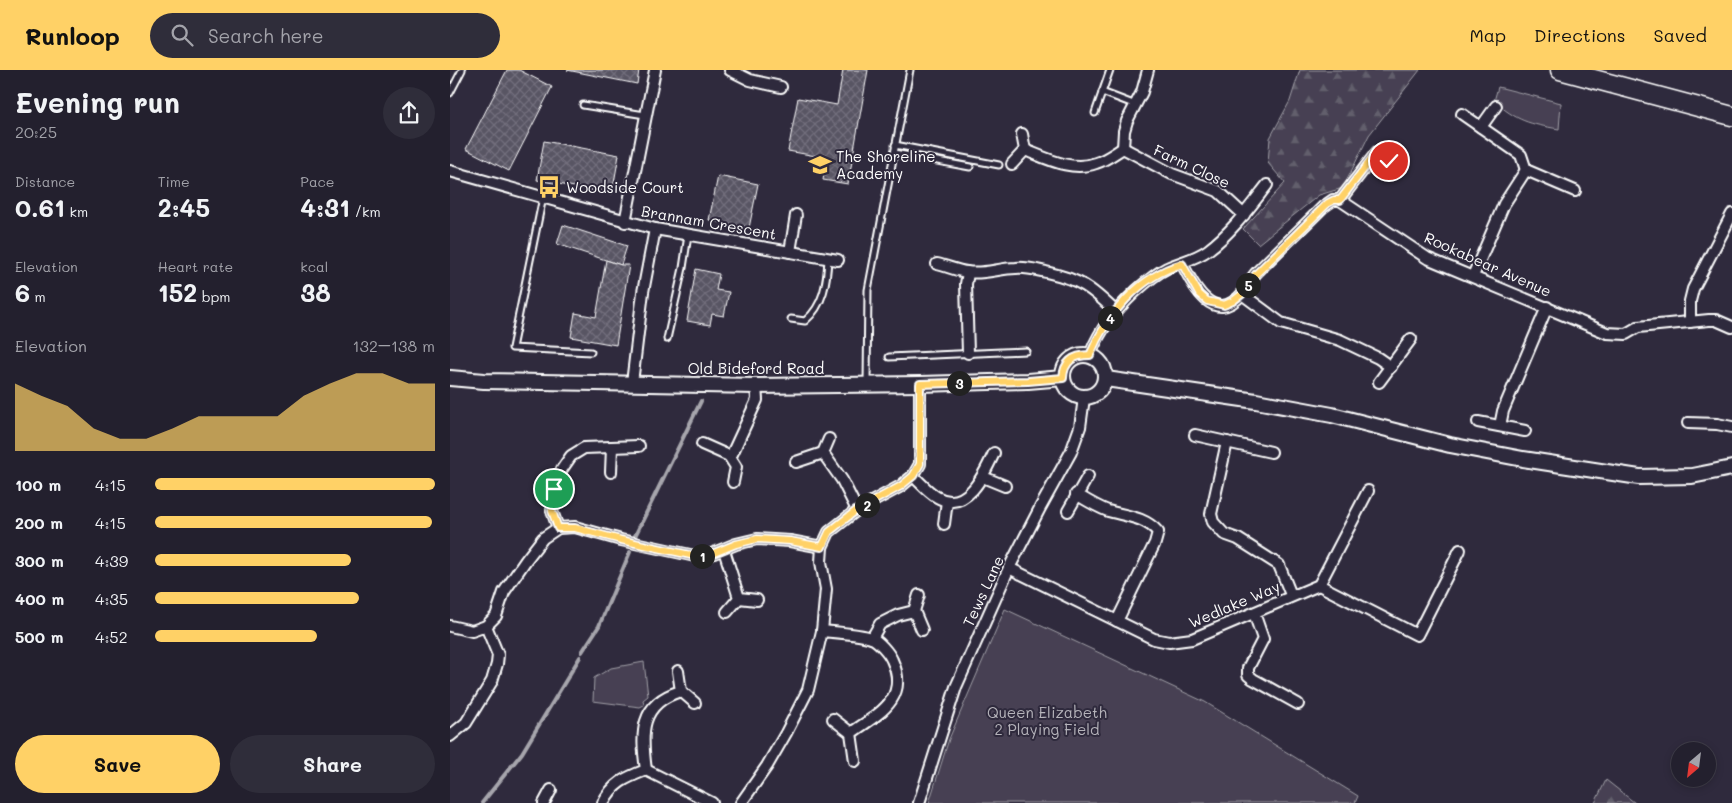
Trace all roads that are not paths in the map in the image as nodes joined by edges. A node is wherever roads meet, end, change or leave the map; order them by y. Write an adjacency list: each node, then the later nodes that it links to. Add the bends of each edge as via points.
1 (462, 70): 10 (lane)
2 (655, 70): 15 (street)
3 (730, 70): 8 (street, via 750,80)
4 (910, 70): 20 (lane)
5 (1110, 70): 9 (lane)
6 (1148, 70): 12 (street)
7 (1560, 70): 17 (highway)
8 (781, 88)
9 (1102, 92): 12 (lane); 14 (lane)
10 (450, 93)
11 (583, 105): 15 (lane)
12 (1136, 105): 21 (street, via 1124,131)
13 (1496, 106): 18 (street)
14 (1095, 113)
15 (645, 114): 37 (street)
16 (1462, 114): 18 (street)
17 (1732, 116)
18 (1481, 127): 28 (street, via 1521,155)
19 (1022, 134): 22 (street)
20 (895, 145): 23 (lane); 26 (lane)
21 (1124, 148): 22 (street, via 1097,163 1075,166 1063,165); 36 (street, Farm Close, via 1172,174 1218,192)
22 (1026, 150): 25 (street)
23 (894, 153): 27 (lane); 65 (lane, via 868,290)
24 (1389, 161): 33 (street, via 1377,152)
25 (1012, 164)
26 (999, 165)
27 (970, 167)
28 (1526, 170): 31 (street); 45 (street, via 1504,204)
29 (450, 171): 32 (street, Brannam Crescent)
30 (1267, 185): 36 (street)
31 (1575, 191)
32 (543, 197): 37 (street, Brannam Crescent); 55 (lane, via 512,348)
33 (1340, 200): 45 (street, Rookabear Avenue, via 1427,258); 46 (street, via 1323,207 1256,274)
34 (1732, 214): 50 (street, via 1693,289)
35 (796, 215): 40 (street, Brannam Crescent)
36 (1244, 215): 43 (street, via 1207,251)
37 (625, 222): 38 (street, Brannam Crescent)
38 (655, 229): 39 (street, Brannam Crescent); 64 (street)
39 (688, 235): 40 (street, Brannam Crescent); 52 (lane)
40 (790, 252): 41 (street, Brannam Crescent)
41 (833, 259): 49 (lane, via 817,306 804,321)
42 (937, 264): 44 (street)
43 (1182, 264): 46 (street, via 1207,301 1224,305); 48 (street, via 1150,278)
44 (968, 273): 48 (street, via 1030,268 1069,277 1083,284); 56 (street)
45 (1473, 276): 47 (street, Rookabear Avenue)
46 (1242, 294): 59 (street, via 1282,323 1340,340)
47 (1547, 307): 50 (street, Rookabear Avenue, via 1607,334 1626,334 1638,327); 71 (street, via 1503,411)
48 (1115, 311): 57 (street, via 1097,336)
49 (791, 319)
50 (1690, 322): 51 (street, Rookabear Avenue, via 1716,320)
51 (1732, 327)
52 (667, 339)
53 (1411, 339): 59 (street)
54 (1026, 351): 56 (lane)
55 (591, 352)
56 (968, 353): 58 (lane)
57 (1090, 355): 61 (street, via 1080,355 1068,362); 62 (street, via 1103,365)
58 (890, 357)
59 (1391, 366): 63 (street)
60 (450, 378): 64 (street, Old Bideford Road)
61 (1063, 378): 66 (street, Old Bideford Road); 68 (street, via 1069,391)
62 (1106, 379): 68 (street, via 1096,394); 85 (street, via 1256,400 1332,415 1450,445 1631,476 1692,476)
63 (1379, 382)
64 (632, 383): 67 (street, Old Bideford Road)
65 (867, 384): 66 (street, Old Bideford Road); 67 (street, Old Bideford Road)
66 (920, 384): 87 (street, via 920,464)
67 (756, 386): 83 (street, via 757,400)
68 (1084, 398): 102 (street, Tews Lane, via 1080,427 1071,452)
69 (1478, 422): 71 (street)
70 (1688, 423): 72 (street)
71 (1500, 426): 73 (street)
72 (1732, 427)
73 (1526, 431)
74 (1195, 435): 76 (street)
75 (829, 439): 81 (street)
76 (1227, 442): 80 (street); 105 (street, via 1211,514 1213,522 1224,534 1279,565)
77 (702, 444): 83 (street)
78 (639, 446): 79 (street)
79 (612, 448): 86 (street); 98 (street, via 584,448 571,456 562,469 554,489 552,511)
80 (1271, 452)
81 (823, 453): 84 (street); 95 (street)
82 (994, 454): 89 (street)
83 (729, 456): 90 (street, via 736,467)
84 (796, 462)
85 (1732, 468)
86 (611, 472)
87 (913, 476): 94 (street, via 936,497); 95 (street)
88 (1088, 476): 93 (street)
89 (983, 477): 91 (street); 94 (street, via 963,499)
90 (733, 482)
91 (1005, 486)
92 (1368, 490): 103 (street)
93 (1076, 494): 96 (street); 111 (street, via 1106,510 1132,515 1158,532 1156,543)
94 (947, 501): 97 (street)
95 (857, 510): 99 (street, via 829,532)
96 (1068, 511)
97 (944, 524)
98 (558, 528): 100 (street, via 575,528 695,556); 113 (street, via 543,538 526,560 504,592 496,616)
99 (822, 547): 100 (street, via 757,539); 115 (street, via 826,589)
100 (724, 550): 106 (street)
101 (1460, 550): 103 (street, via 1416,636)
102 (1010, 568): 111 (street, Wedlake Way); 131 (street, Tews Lane, via 956,687)
103 (1319, 585): 105 (street, Wedlake Way)
104 (919, 595): 108 (street)
105 (1291, 596): 110 (street, Wedlake Way)
106 (739, 598): 107 (street); 109 (street)
107 (757, 600)
108 (914, 611): 114 (street); 116 (street, via 880,624)
109 (727, 612)
110 (1254, 613): 111 (street, Wedlake Way, via 1180,642 1154,640); 120 (street, via 1263,639 1248,668 1248,675)
111 (1117, 621)
112 (450, 626): 113 (street, via 472,631)
113 (486, 626): 123 (street, via 498,655 492,681 466,723)
114 (922, 630)
115 (822, 631): 116 (street); 130 (street, via 808,690 767,766)
116 (872, 638): 122 (street, via 890,655 895,666 895,696 884,711)
117 (678, 671): 118 (street)
118 (681, 691): 119 (street); 125 (street, via 661,699 646,720 642,734)
119 (695, 703)
120 (1298, 704)
121 (833, 719): 122 (street)
122 (850, 733): 124 (street)
123 (450, 736)
124 (855, 760)
125 (646, 770): 128 (street, via 613,787); 129 (street)
126 (551, 790): 127 (street)
127 (544, 803)
128 (603, 803)
129 (712, 803)
130 (741, 803)
131 (919, 803)

